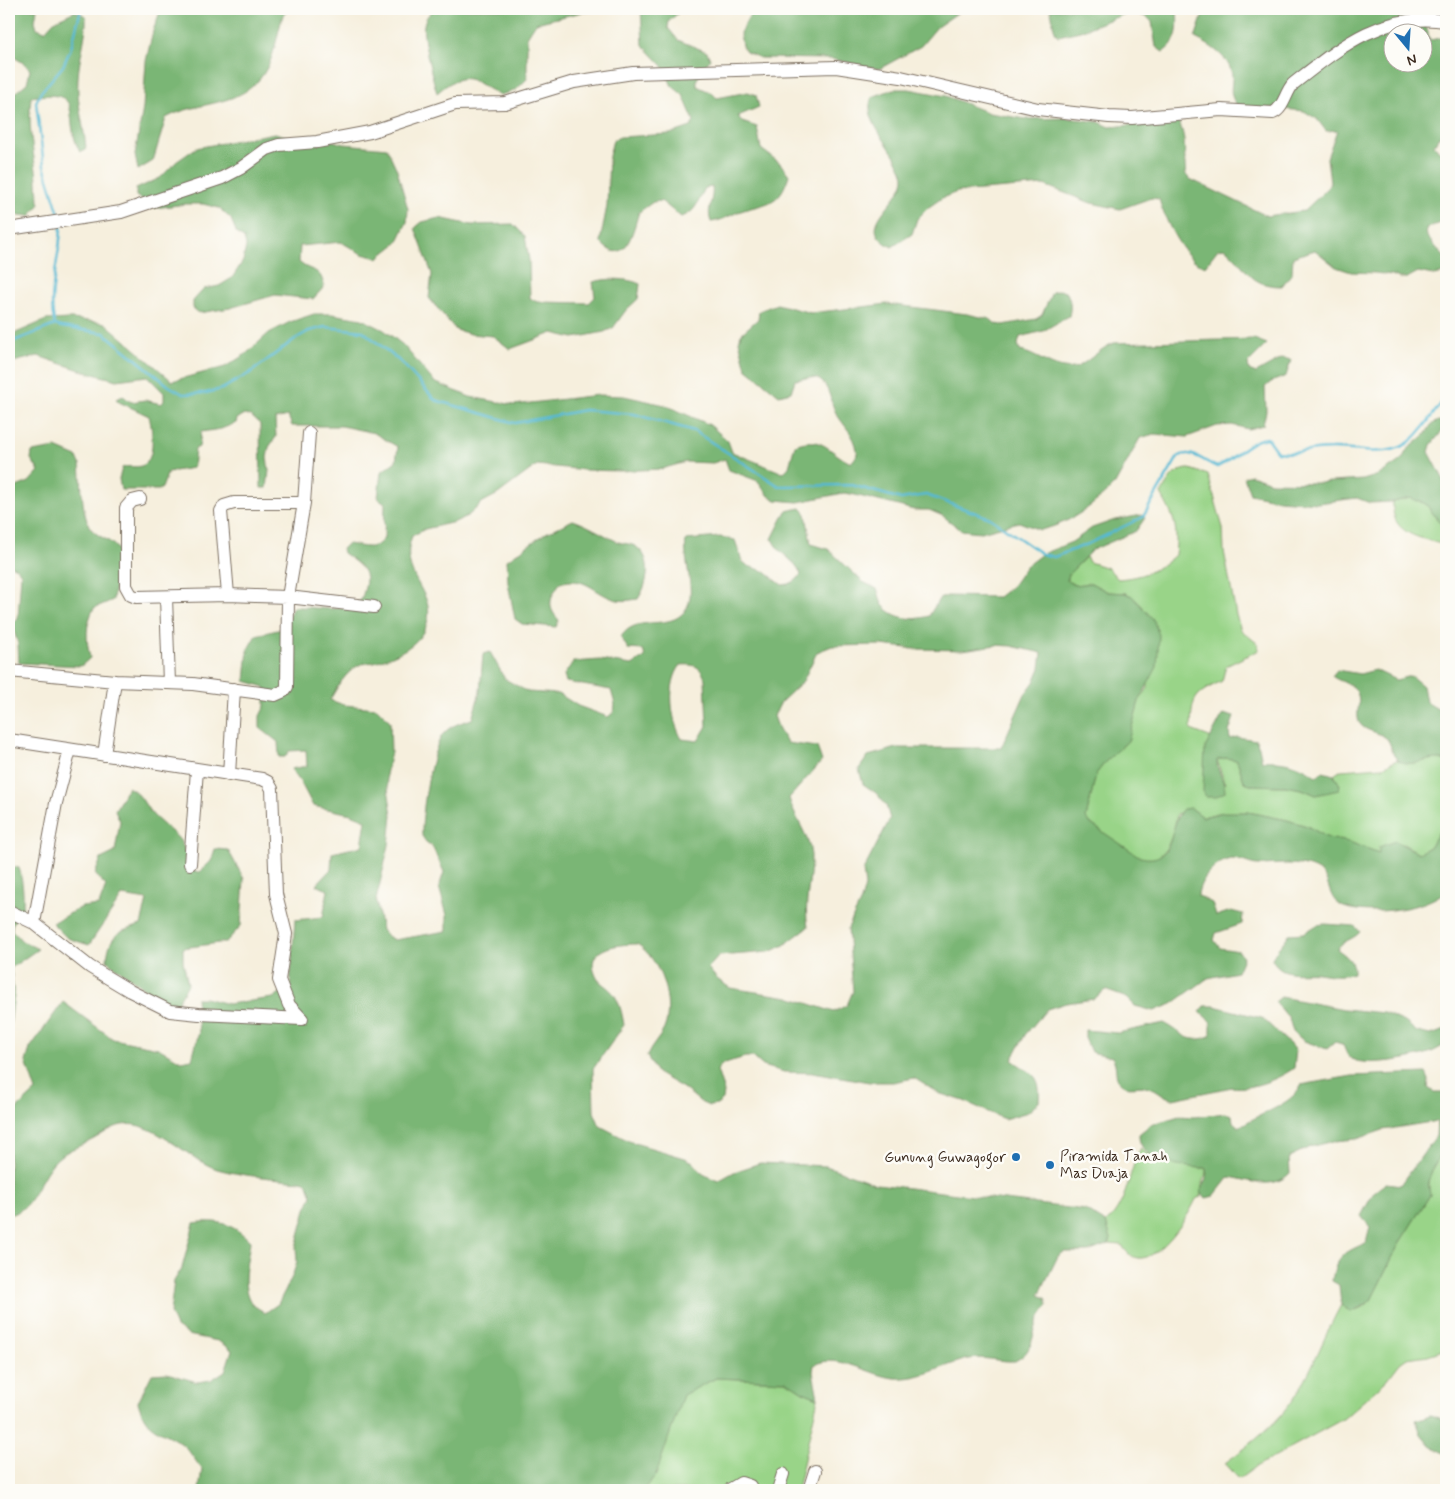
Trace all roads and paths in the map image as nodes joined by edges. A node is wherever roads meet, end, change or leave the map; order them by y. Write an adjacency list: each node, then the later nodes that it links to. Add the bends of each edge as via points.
1 (1446, 21): 2 (street, via 1416,21 1365,33 1343,45 1293,84 1286,92 1280,109 1274,113 1221,110 1110,117 1038,109 901,77 836,67 633,73 566,84 505,102 455,104 370,132 318,142 279,145 267,149 222,178 121,212)
2 (9, 229)
3 (308, 433): 5 (street)
4 (140, 499): 7 (street, via 132,501 126,508 126,586 136,597)
5 (304, 503): 6 (street, via 224,506 221,511); 8 (street)
6 (228, 595): 7 (street); 8 (street)
7 (166, 597): 12 (street)
8 (288, 597): 9 (street); 13 (street, via 284,692 275,695)
9 (374, 607)
10 (9, 671): 11 (street)
11 (115, 681): 12 (street); 16 (street)
12 (169, 683): 13 (street)
13 (234, 689): 18 (street)
14 (9, 740): 15 (street)
15 (70, 750): 16 (street); 21 (street, via 56,803)
16 (104, 755): 17 (street)
17 (197, 770): 18 (street); 19 (street)
18 (229, 775): 21 (street, via 262,780 268,782 272,789 276,894 286,934 279,980 289,1005 302,1019 170,1010 90,967)
19 (190, 864)
20 (9, 911): 21 (street)
21 (34, 923)
22 (815, 1472): 27 (street)
23 (783, 1474): 26 (street)
24 (751, 1485): 25 (street, via 741,1483)
25 (729, 1490)
26 (778, 1490)
27 (809, 1490)

